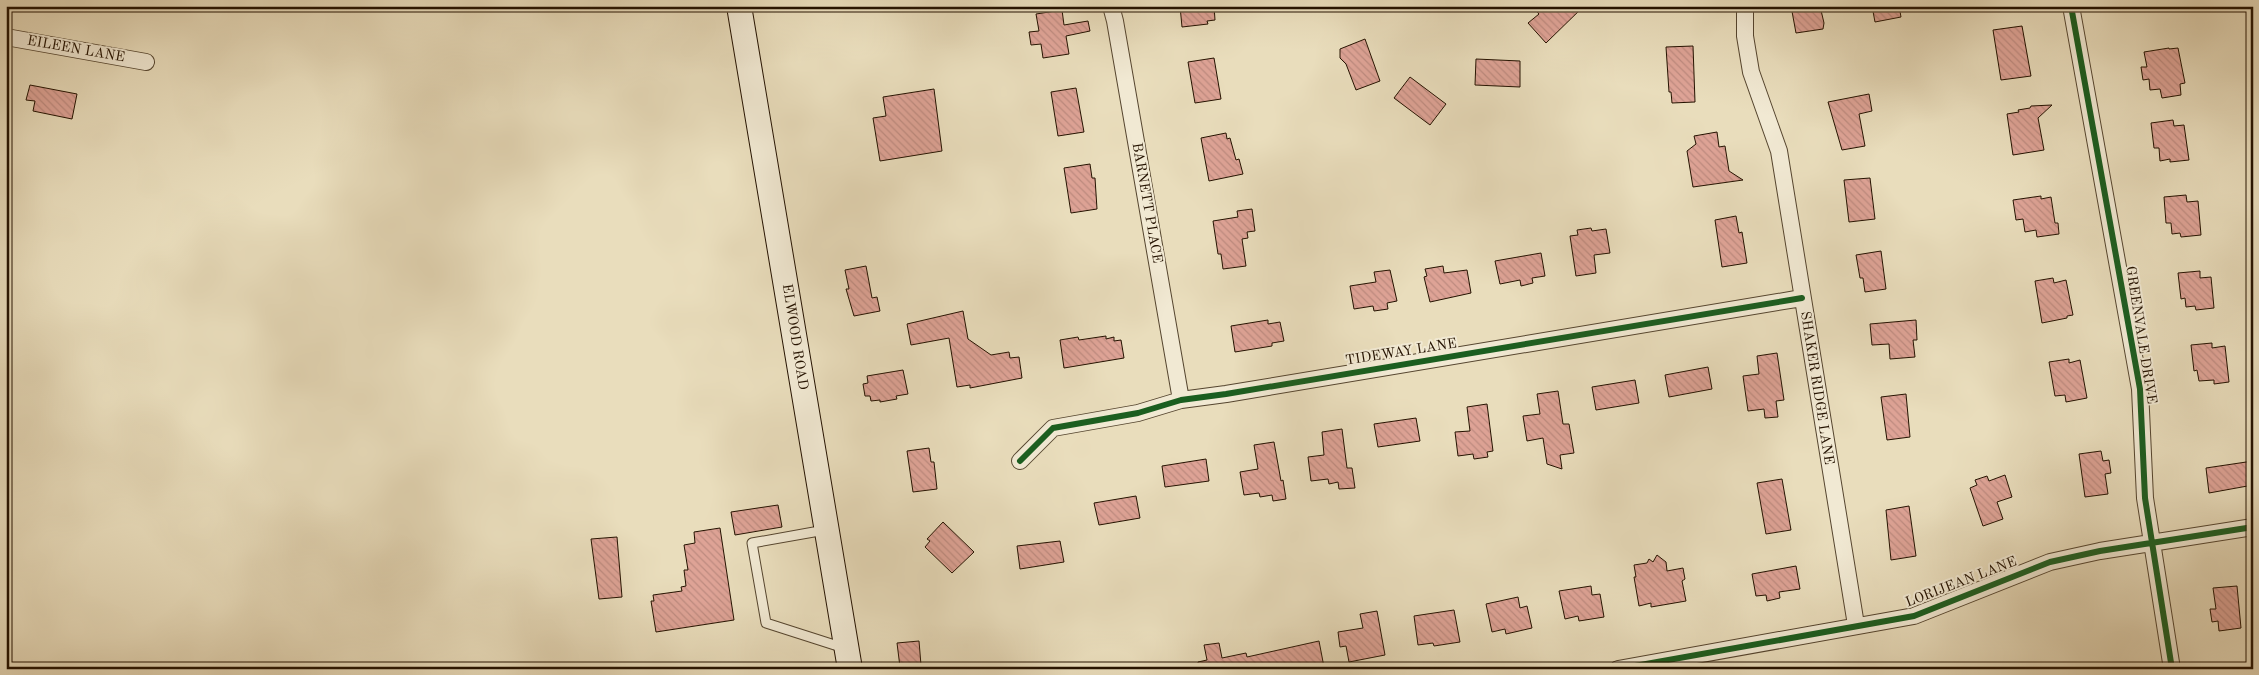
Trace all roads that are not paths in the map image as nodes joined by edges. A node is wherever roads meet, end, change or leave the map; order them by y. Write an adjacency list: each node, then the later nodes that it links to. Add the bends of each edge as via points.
1 (739, 6): 11 (main road, ELWOOD ROAD)
2 (1110, 6): 8 (street, BARNETT PLACE)
3 (1745, 6): 7 (street, SHAKER RIDGE LANE, via 1745,36 1751,72 1779,151)
4 (2071, 6): 12 (street, GREENVALE DRIVE, via 2140,389 2145,498)
5 (6, 37): 6 (street, EILEEN LANE)
6 (146, 62)
7 (1802, 298): 8 (street, TIDEWAY LANE); 13 (street, SHAKER RIDGE LANE)
8 (1181, 400): 9 (street, TIDEWAY LANE, via 1138,413 1053,428)
9 (1020, 461)
10 (2253, 527): 12 (street, LORIJEAN LANE)
11 (827, 530): 14 (main road, ELWOOD ROAD); 14 (lane, via 752,543 766,622)
12 (2151, 543): 13 (street, LORIJEAN LANE, via 2050,562 1914,616); 16 (street, GREENVALE DRIVE)
13 (1856, 625): 15 (street, LORIJEAN LANE)
14 (849, 659)
15 (1618, 669)
16 (2172, 669)

